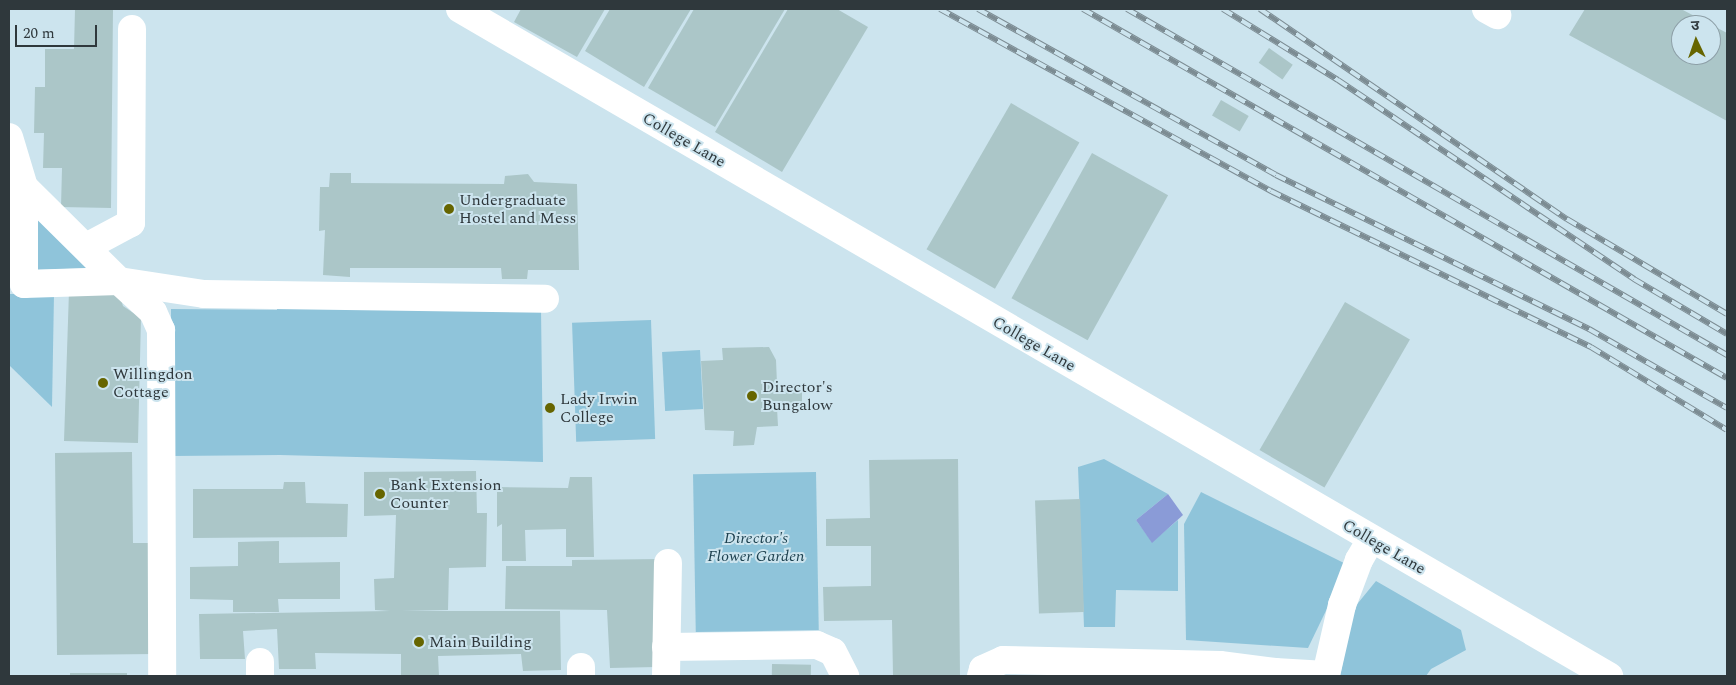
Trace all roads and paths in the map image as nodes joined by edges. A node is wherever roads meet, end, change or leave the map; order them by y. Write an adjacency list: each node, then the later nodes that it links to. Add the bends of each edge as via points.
1 (460, 9): 9 (street, College Lane)
2 (132, 29): 5 (street, via 131,223)
3 (9, 137): 4 (street)
4 (24, 187): 5 (street); 7 (street)
5 (86, 247): 6 (street)
6 (119, 281): 7 (street); 8 (street, via 204,294); 13 (street, via 153,312 161,330)
7 (17, 284)
8 (545, 299)
9 (1370, 539): 12 (street, via 1342,604); 17 (street, College Lane)
10 (668, 563): 11 (street)
11 (666, 647): 14 (street); 15 (street, via 817,645 833,652)
12 (1326, 675): 16 (street, via 1220,665 1003,660 983,669)
13 (162, 676)
14 (666, 676)
15 (845, 676)
16 (980, 676)
17 (1609, 676)

